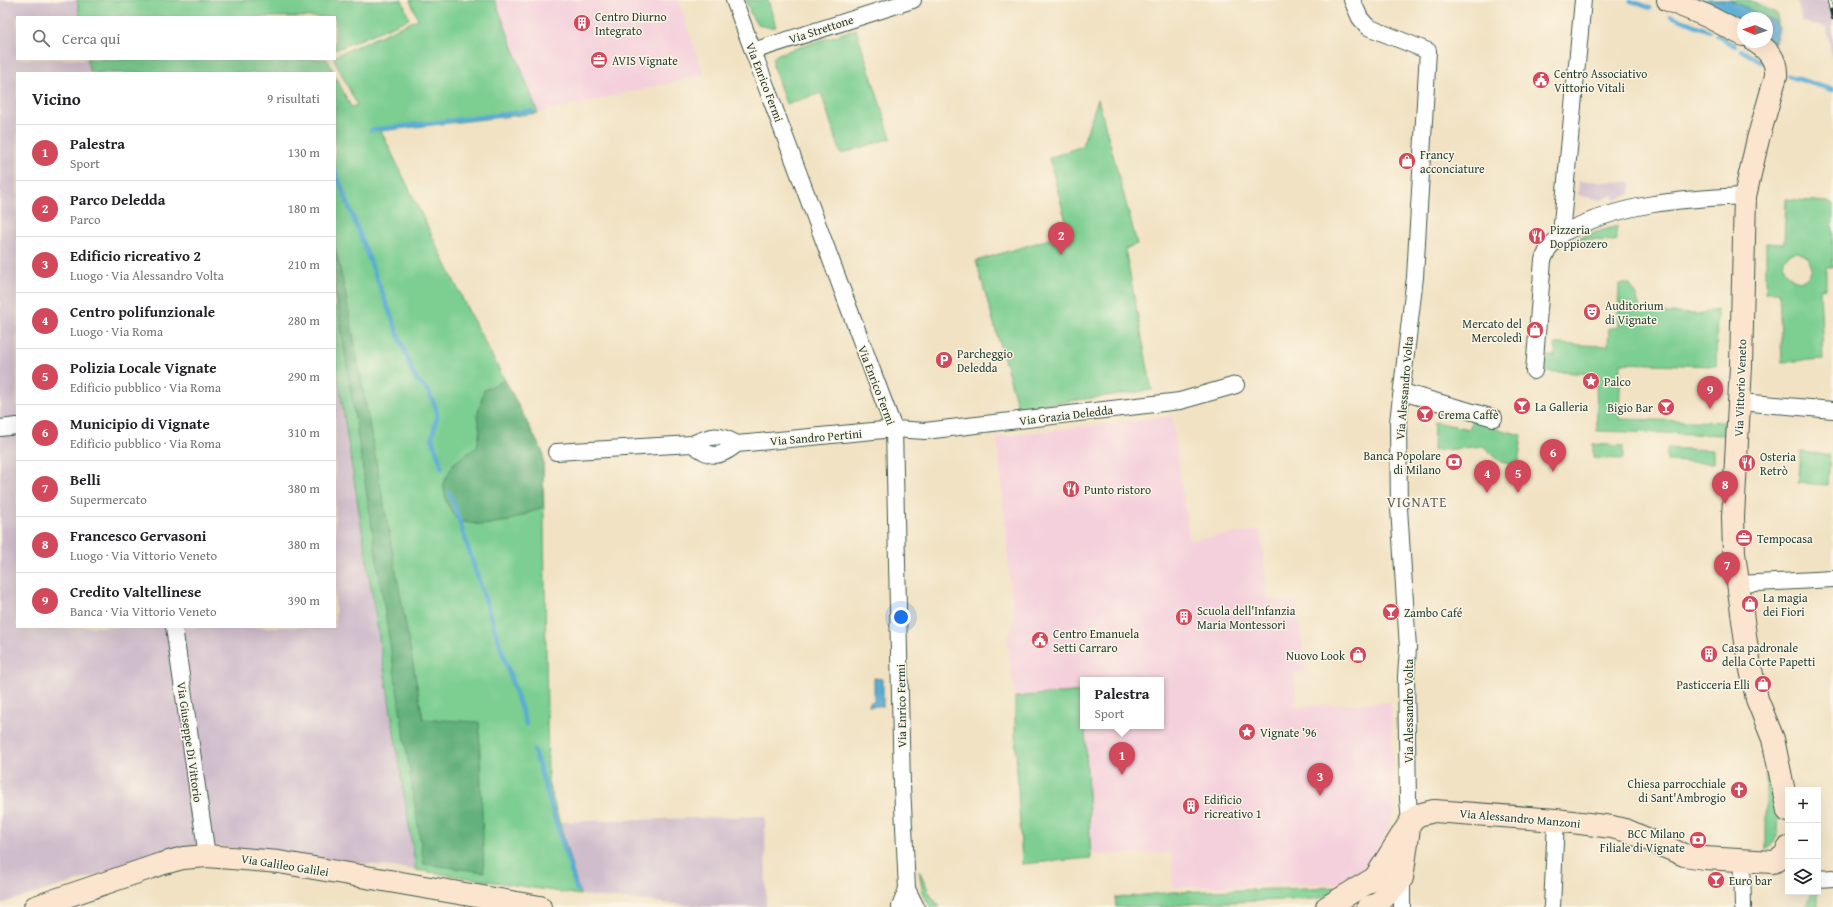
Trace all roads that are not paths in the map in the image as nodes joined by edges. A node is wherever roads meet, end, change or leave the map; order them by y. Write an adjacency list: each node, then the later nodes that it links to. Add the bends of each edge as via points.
1 (734, 0): 8 (street, Via Enrico Fermi)
2 (913, 0): 8 (street, Via Strettone)
3 (1352, 0): 13 (street, Via Alessandro Volta, via 1360,18 1368,27 1428,51 1415,277)
4 (1584, 0): 10 (street)
5 (1668, 0): 6 (street)
6 (1737, 31)
7 (1764, 48): 9 (street, Via Vittorio Veneto, via 1776,67 1776,82 1758,139)
8 (753, 51): 19 (street, Via Enrico Fermi)
9 (1746, 196): 10 (street, via 1668,201 1636,206 1610,213); 14 (street, Via Vittorio Veneto)
10 (1561, 234): 11 (street, via 1543,260)
11 (1534, 371)
12 (1236, 385): 19 (street, Via Grazia Deledda, via 1180,401 925,431)
13 (1402, 392): 16 (street); 26 (street, Via Alessandro Volta, via 1398,422 1398,470 1408,648 1406,677)
14 (1740, 402): 15 (street); 22 (street, Via Vittorio Veneto, via 1733,517)
15 (1833, 410)
16 (1494, 418)
17 (16, 426): 18 (street)
18 (0, 428)
19 (894, 429): 20 (street, Via Sandro Pertini, via 737,444 725,454 707,455 692,444); 34 (street, Via Enrico Fermi, via 902,785)
20 (556, 452)
21 (1833, 579): 22 (street)
22 (1738, 584): 24 (street, Via Vittorio Veneto, via 1757,699 1773,739)
23 (174, 628): 28 (street, Via Giuseppe Di Vittorio)
24 (1785, 797)
25 (1556, 820): 26 (street, Via Alessandro Manzoni, via 1434,811 1418,815); 29 (street, Via Alessandro Manzoni, via 1621,829 1684,855); 42 (street)
26 (1410, 822): 30 (street); 31 (street, Via Alessandro Volta)
27 (1785, 855): 29 (street, Via Alessandro Manzoni, via 1773,862)
28 (207, 856): 36 (street, Via Galileo Galilei, via 183,858 162,864); 37 (street, Via Galileo Galilei, via 279,862)
29 (1742, 861): 43 (street)
30 (1375, 878): 31 (street); 35 (street); 40 (street)
31 (1402, 878): 35 (street); 41 (street)
32 (1833, 878): 33 (street)
33 (1821, 879)
34 (907, 889): 38 (street); 39 (street)
35 (1375, 906)
36 (35, 907)
37 (540, 907)
38 (900, 907)
39 (916, 907)
40 (1327, 907)
41 (1402, 907)
42 (1552, 907)
43 (1743, 907)

